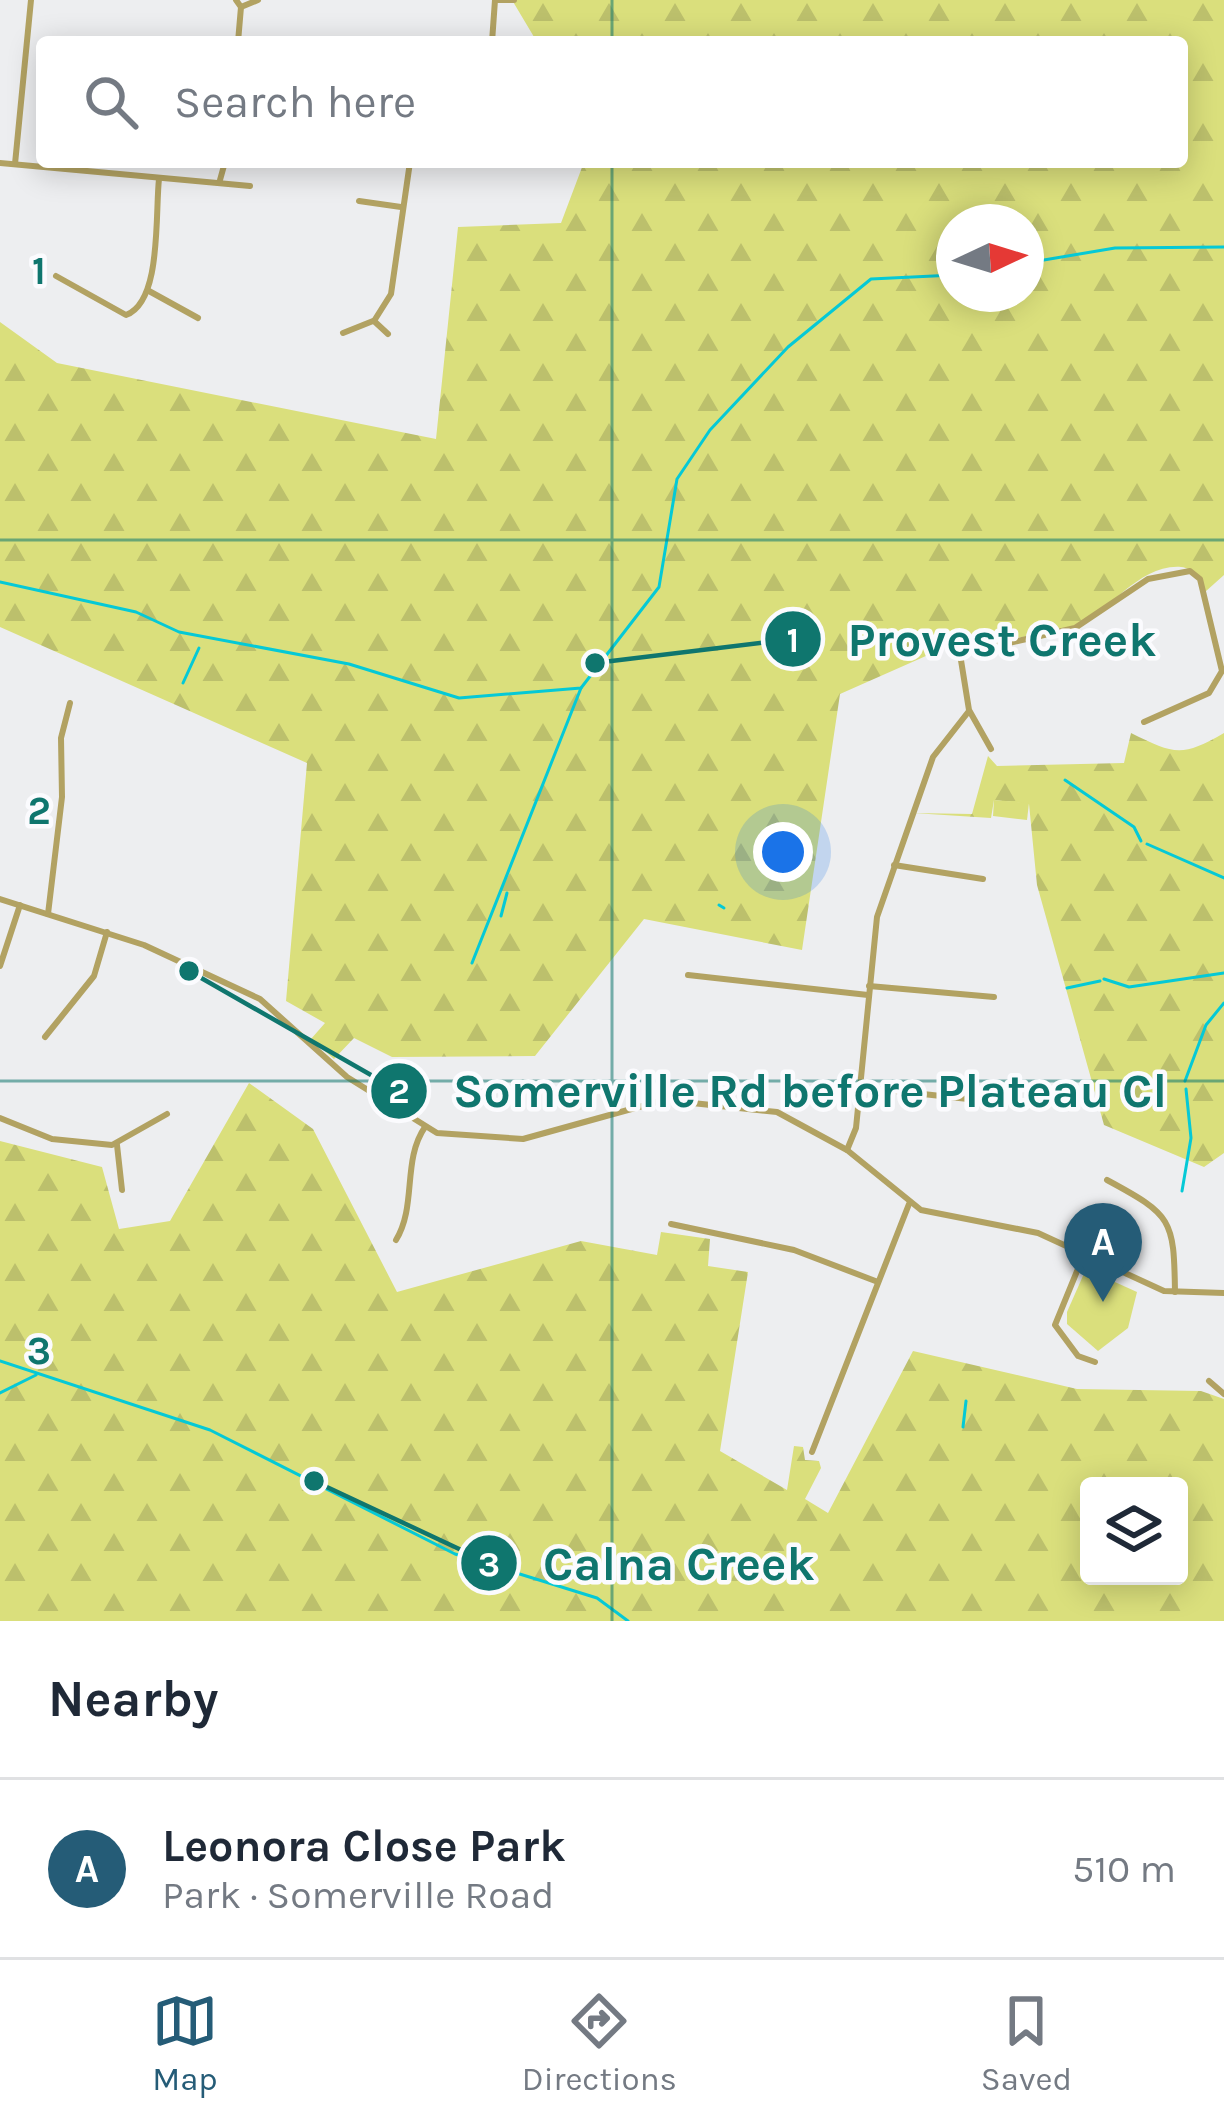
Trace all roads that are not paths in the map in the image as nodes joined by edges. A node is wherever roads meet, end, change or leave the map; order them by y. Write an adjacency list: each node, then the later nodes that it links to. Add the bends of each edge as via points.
1 (31, 0): 8 (street)
2 (258, 0): 5 (street)
3 (497, 0): 4 (street); 7 (street)
4 (514, 0)
5 (238, 4): 6 (street)
6 (238, 36)
7 (493, 36)
8 (26, 49): 9 (street); 11 (street)
9 (36, 50)
10 (0, 163): 11 (street)
11 (15, 165): 12 (street)
12 (36, 167)
13 (48, 168): 16 (street)
14 (223, 168): 17 (street)
15 (409, 168): 20 (street)
16 (159, 178): 17 (street); 22 (street)
17 (220, 180): 18 (street)
18 (250, 186)
19 (359, 201): 20 (street)
20 (400, 207): 24 (street, via 391,294)
21 (56, 276): 22 (street, via 126,316)
22 (149, 291): 23 (street)
23 (199, 318)
24 (374, 321): 25 (street); 26 (street)
25 (343, 333)
26 (388, 334)
27 (70, 703): 35 (street)
28 (969, 710): 29 (street, via 958,665 966,650 1075,628 1141,583 1196,573 1222,658 1218,683); 30 (street); 31 (street, via 933,758)
29 (1144, 722)
30 (991, 748)
31 (894, 865): 32 (street); 39 (street, via 873,934)
32 (983, 879)
33 (0, 899): 34 (street)
34 (20, 905): 35 (street); 37 (street)
35 (47, 914): 36 (street)
36 (107, 932): 41 (street, via 94,976); 46 (street, via 272,1005 347,1077)
37 (0, 966)
38 (688, 975): 39 (street)
39 (868, 990): 40 (street); 42 (street)
40 (994, 997)
41 (45, 1037)
42 (860, 1088): 43 (street); 48 (street)
43 (1004, 1103)
44 (167, 1114): 47 (street)
45 (0, 1118): 47 (street, via 52,1139)
46 (425, 1127): 48 (street, via 456,1137 524,1138 677,1100 777,1112); 53 (street)
47 (117, 1144): 50 (street)
48 (847, 1150): 51 (street)
49 (1108, 1180): 56 (street, via 1168,1220)
50 (122, 1190)
51 (909, 1204): 54 (street, via 1038,1233); 55 (street)
52 (671, 1224): 55 (street, via 794,1250)
53 (396, 1240)
54 (1084, 1254): 56 (street); 58 (street, via 1055,1325 1078,1356)
55 (878, 1282): 61 (street)
56 (1175, 1292): 57 (street)
57 (1224, 1293)
58 (1095, 1362)
59 (1209, 1381): 60 (street)
60 (1224, 1394)
61 (812, 1452)

